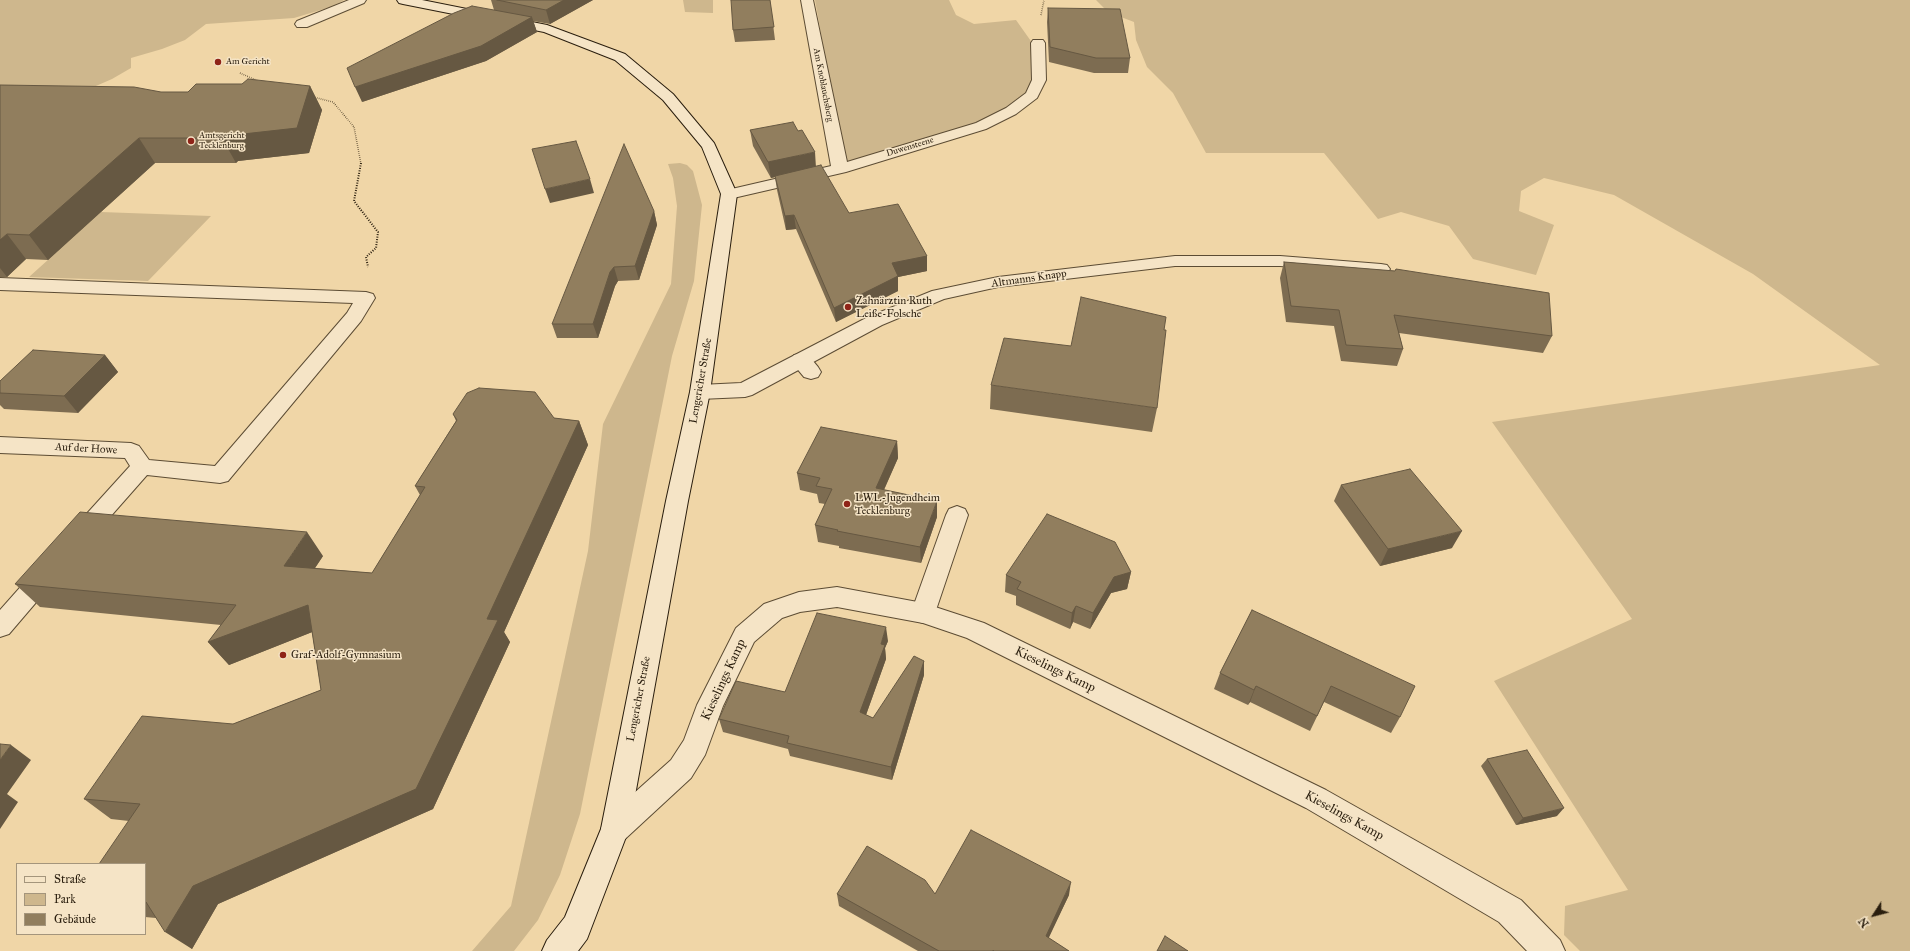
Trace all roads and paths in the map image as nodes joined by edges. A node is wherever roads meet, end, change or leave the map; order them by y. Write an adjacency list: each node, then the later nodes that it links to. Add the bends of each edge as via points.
1 (360, 0): 4 (street)
2 (403, 0): 10 (street, via 547,29 620,57 668,97 709,146)
3 (807, 0): 9 (street, Am Knoblauchsberg)
4 (302, 24)
5 (1038, 43): 9 (street, Duwensteene, via 1039,80 1032,95 1011,111 981,126)
6 (240, 73): 7 (path)
7 (262, 83)
8 (312, 97): 11 (path, via 333,102 354,127 361,165 354,201 378,232)
9 (840, 169): 10 (street, Duwensteene)
10 (729, 194): 14 (street, Lengericher Straße)
11 (376, 248)
12 (1381, 269): 14 (street, Altmanns Knapp, via 1280,262 1175,261 998,282 939,295 875,321 806,366 745,390)
13 (0, 284): 16 (street, via 366,298 354,317 220,475)
14 (700, 392): 20 (street, Lengericher Straße)
15 (0, 445): 16 (street, Auf der Howe, via 131,451)
16 (142, 467): 19 (street)
17 (957, 515): 18 (street)
18 (923, 613): 20 (street, Kieselings Kamp, via 837,597 799,602 773,611 745,635 710,705 695,746 681,769); 22 (street, Kieselings Kamp, via 975,630 1316,800 1510,911)
19 (0, 627)
20 (616, 829): 21 (street, Lengericher Straße, via 576,928)
21 (558, 951)
22 (1549, 951)

